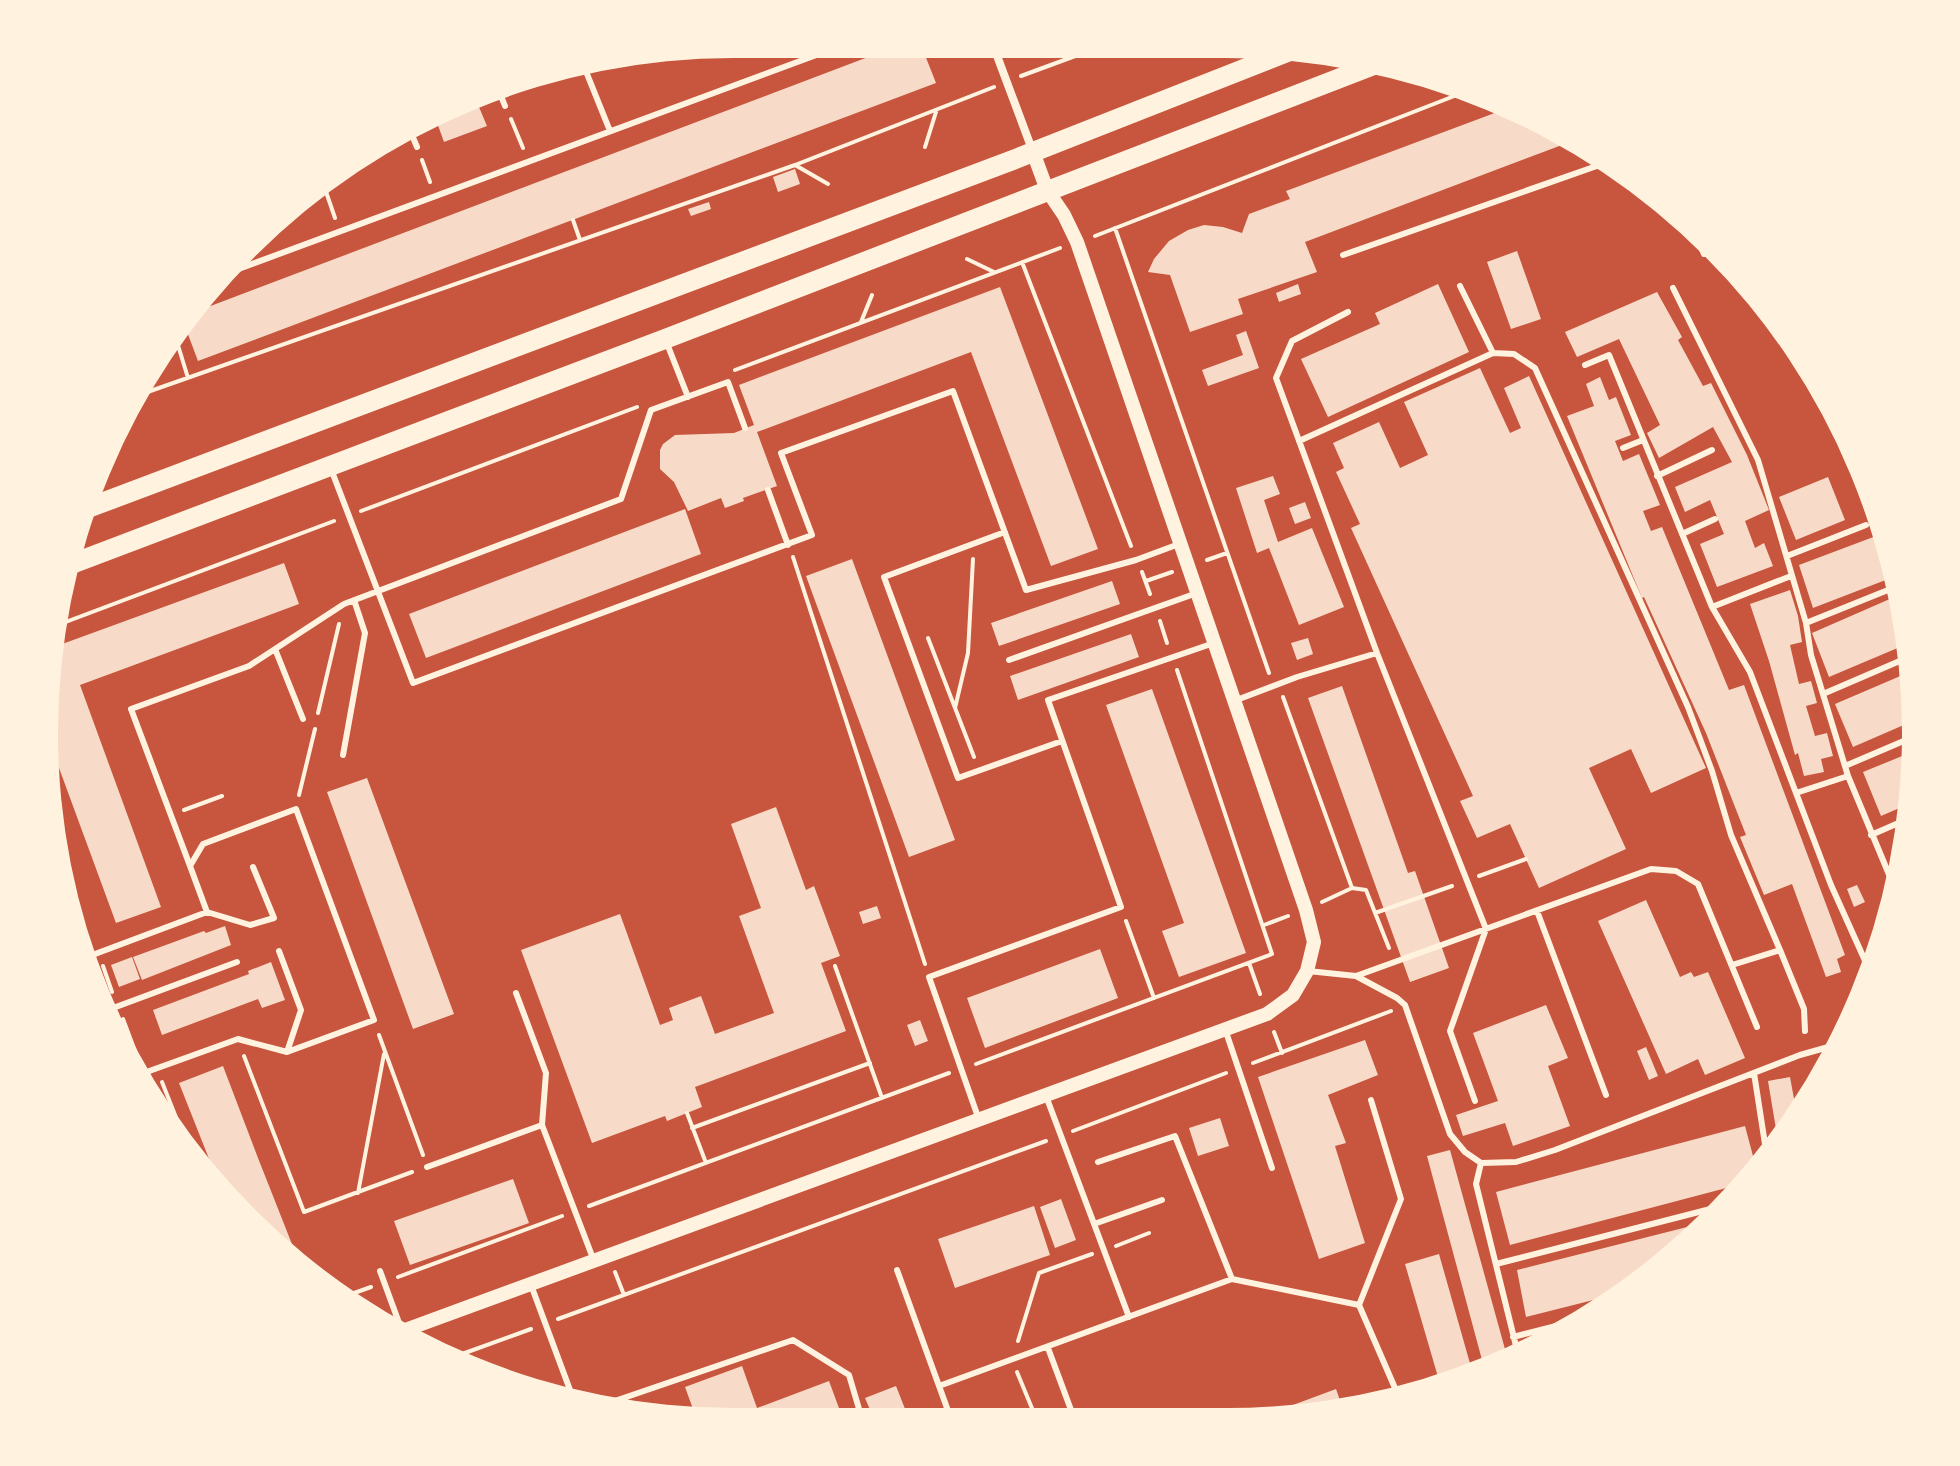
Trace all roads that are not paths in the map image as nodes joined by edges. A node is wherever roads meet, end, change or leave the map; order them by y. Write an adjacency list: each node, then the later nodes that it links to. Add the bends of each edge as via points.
1 (808, 58): 8 (lane)
2 (998, 58): 11 (street)
3 (1270, 59): 11 (main road)
4 (1358, 71): 13 (main road)
5 (587, 74): 8 (lane)
6 (502, 99): 7 (lane)
7 (505, 106)
8 (610, 131): 15 (lane)
9 (413, 139): 10 (lane)
10 (417, 147)
11 (1033, 152): 13 (street); 31 (main road)
12 (1594, 167): 14 (lane)
13 (1047, 190): 19 (main road); 36 (street, via 1077,242)
14 (1343, 255)
15 (246, 266)
16 (1460, 286): 20 (lane)
17 (1673, 288): 38 (lane, via 1758,460)
18 (1348, 312): 25 (lane, via 1292,341 1276,378)
19 (665, 339): 22 (lane); 28 (main road)
20 (1493, 353): 25 (lane); 69 (lane, via 1514,354 1535,368 1688,707 1731,835)
21 (1585, 365): 24 (lane, via 1609,355)
22 (688, 397): 23 (lane, via 728,382); 41 (lane, via 651,410 621,499)
23 (745, 428)
24 (1643, 440): 26 (lane); 29 (lane)
25 (1299, 441): 49 (lane)
26 (1623, 448)
27 (1712, 450): 29 (lane)
28 (330, 466): 39 (main road); 41 (lane)
29 (1657, 476): 35 (lane)
30 (768, 490): 37 (lane)
31 (98, 504)
32 (1715, 519): 35 (lane)
33 (1866, 525): 38 (lane)
34 (1005, 532): 36 (lane, via 1026,590); 37 (lane, via 953,391 781,453 812,535); 55 (lane, via 884,577 958,778)
35 (1682, 534): 45 (lane)
36 (1180, 544): 43 (street)
37 (788, 545): 41 (lane, via 413,683)
38 (1787, 556): 40 (lane)
39 (80, 561)
40 (1791, 576): 45 (lane); 46 (lane)
41 (377, 591): 44 (lane)
42 (1887, 591): 46 (lane)
43 (1197, 593): 47 (street); 50 (lane)
44 (354, 600): 48 (lane); 57 (lane, via 365,633)
45 (1712, 607): 60 (lane, via 1750,672)
46 (1806, 623): 52 (lane)
47 (1214, 643): 53 (street); 55 (lane, via 1048,700)
48 (275, 649): 54 (lane); 63 (lane, via 249,666 131,709)
49 (1377, 653): 53 (lane); 68 (lane)
50 (1009, 660)
51 (1898, 662): 52 (lane)
52 (1823, 694): 58 (lane)
53 (1234, 701): 75 (street, via 1306,910 1314,942)
54 (303, 719)
55 (1062, 741): 90 (lane, via 1121,907 929,977)
56 (1902, 742): 58 (lane)
57 (343, 755)
58 (1845, 766): 59 (lane)
59 (1848, 776): 60 (lane); 62 (lane)
60 (1796, 793): 72 (lane)
61 (1895, 824): 62 (lane)
62 (1871, 835): 65 (lane)
63 (190, 866): 67 (lane); 83 (lane, via 203,844 296,809 374,1020)
64 (253, 867): 67 (lane, via 274,918 250,925)
65 (1887, 872)
66 (1537, 911): 68 (lane); 74 (lane, via 1651,869 1676,871 1698,884); 86 (lane)
67 (207, 912): 71 (lane)
68 (1486, 929): 76 (lane); 89 (lane, via 1450,1031)
69 (1780, 950): 74 (lane); 81 (lane, via 1804,1009)
70 (279, 951): 83 (lane, via 301,1010)
71 (95, 954)
72 (1863, 957)
73 (237, 962): 78 (lane)
74 (1732, 965): 79 (lane)
75 (1307, 971): 76 (lane); 80 (street, via 1293,995 1267,1014)
76 (1356, 976): 94 (lane, via 1405,1005 1450,1134)
77 (516, 993): 91 (lane, via 546,1073)
78 (116, 1007)
79 (1757, 1027)
80 (1225, 1029): 87 (street); 96 (lane)
81 (1805, 1031)
82 (1823, 1050): 85 (lane)
83 (287, 1052): 84 (lane, via 238,1039)
84 (149, 1071)
85 (1754, 1073): 92 (lane); 94 (lane, via 1555,1150 1516,1162)
86 (1606, 1095)
87 (1046, 1096): 90 (street); 99 (lane)
88 (1371, 1100): 106 (lane, via 1401,1199)
89 (1475, 1101)
90 (979, 1121): 100 (street)
91 (542, 1125): 95 (lane); 100 (lane)
92 (1765, 1142)
93 (1098, 1162): 104 (lane, via 1175,1136)
94 (1481, 1163): 101 (lane, via 1476,1184)
95 (427, 1167)
96 (1272, 1168)
97 (1162, 1200): 99 (lane)
98 (1703, 1211): 101 (lane)
99 (1094, 1224): 107 (lane)
100 (594, 1261): 105 (street)
101 (1496, 1264): 111 (lane)
102 (897, 1270): 114 (lane)
103 (380, 1271): 108 (lane)
104 (1232, 1279): 106 (lane); 107 (lane)
105 (531, 1284): 109 (street); 116 (lane)
106 (1359, 1305): 115 (lane)
107 (1129, 1317): 113 (lane)
108 (395, 1318)
109 (413, 1327)
110 (1542, 1330): 111 (lane)
111 (1513, 1337): 112 (lane)
112 (1515, 1343)
113 (1048, 1348): 114 (lane); 120 (lane)
114 (939, 1386): 119 (lane)
115 (1394, 1387)
116 (569, 1388)
117 (622, 1398): 118 (lane, via 793,1340 849,1375)
118 (859, 1408)
119 (947, 1408)
120 (1070, 1408)

